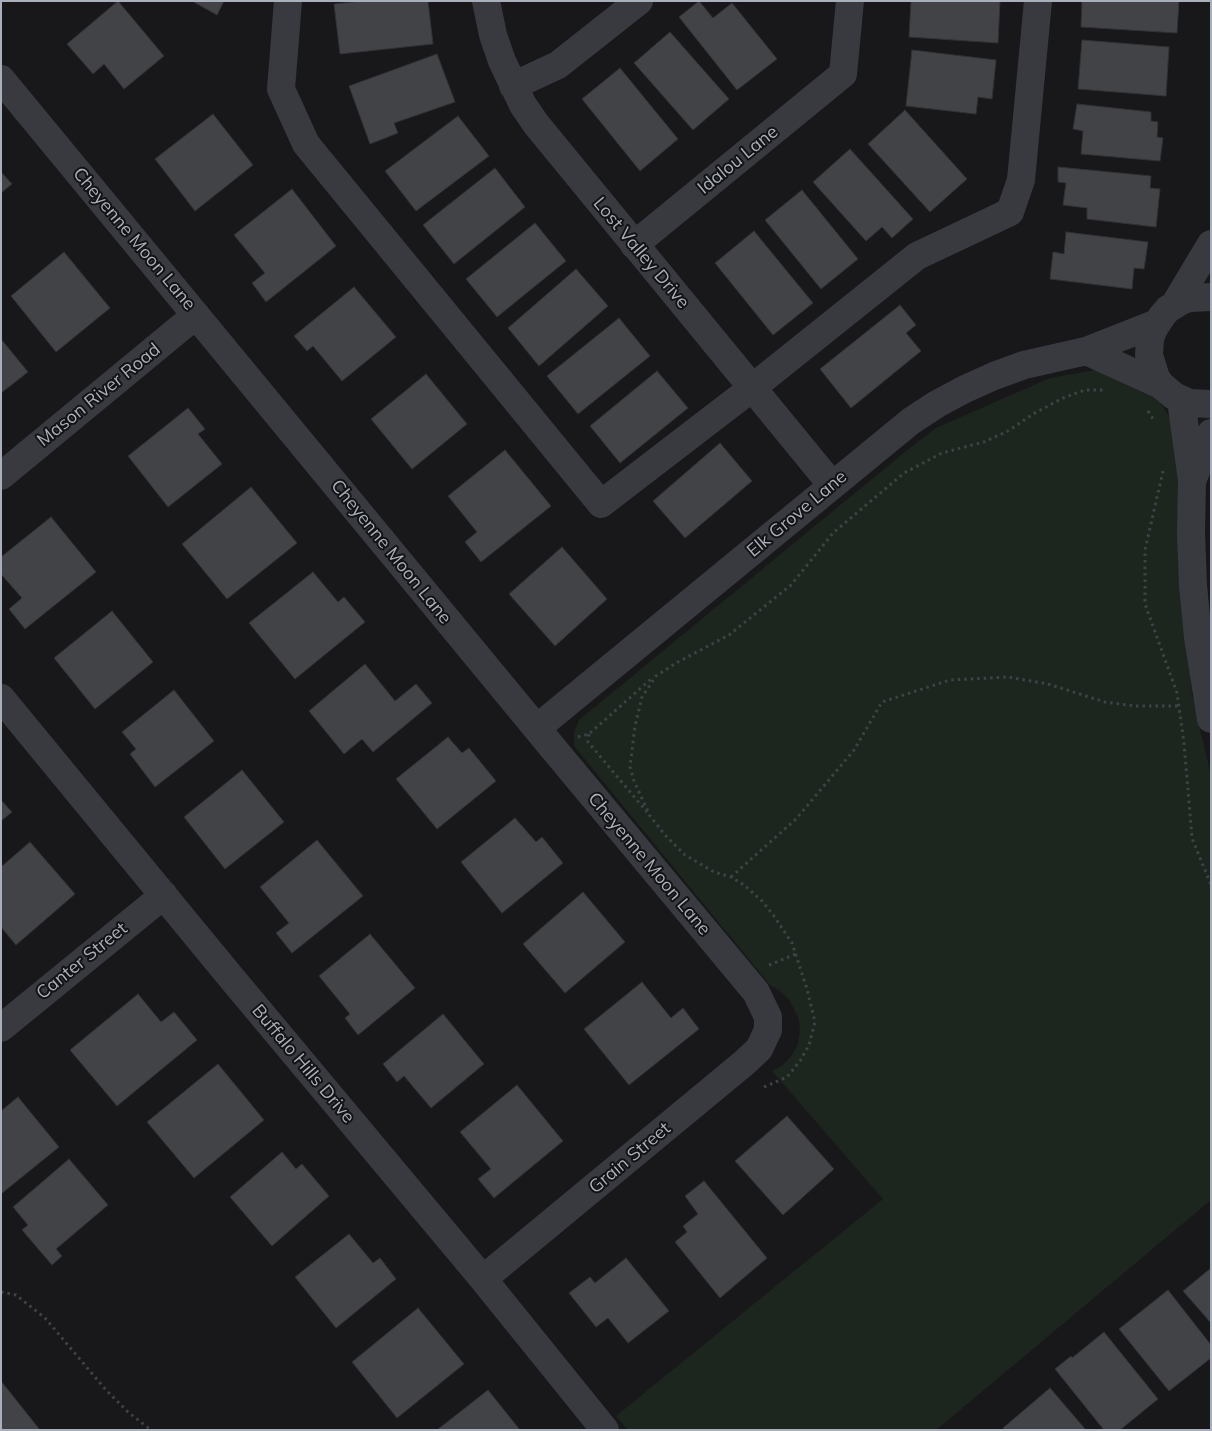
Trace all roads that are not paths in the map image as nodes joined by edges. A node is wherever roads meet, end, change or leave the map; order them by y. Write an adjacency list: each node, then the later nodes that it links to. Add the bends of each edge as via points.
1 (288, 1): 14 (street, via 281,89 306,144 601,504)
2 (486, 1): 7 (street, Lost Valley Drive, via 494,36)
3 (639, 1): 7 (street, via 558,65)
4 (850, 1): 9 (street, Idalou Lane, via 842,74)
5 (1038, 1): 14 (street, via 1021,180 1010,212 918,256)
6 (1, 79): 12 (street, Cheyenne Moon Lane)
7 (513, 86): 9 (street, Lost Valley Drive, via 549,142)
8 (1211, 244): 11 (street)
9 (634, 245): 14 (street, Lost Valley Drive)
10 (1211, 297): 11 (street, Elk Grove Lane, via 1191,298)
11 (1166, 314): 13 (street, Elk Grove Lane); 15 (street, via 1150,339 1149,355 1153,371)
12 (196, 315): 18 (street, Mason River Road); 23 (street, Cheyenne Moon Lane)
13 (1086, 351): 15 (street); 20 (street, Elk Grove Lane, via 1024,365 965,389 911,421)
14 (752, 388): 20 (street, Lost Valley Drive)
15 (1171, 393): 16 (street, via 1198,405); 19 (street)
16 (1211, 404)
17 (1211, 433): 19 (street)
18 (1, 476)
19 (1192, 480): 22 (street, via 1193,585)
20 (832, 485): 23 (street, Elk Grove Lane)
21 (1, 698): 24 (street, Buffalo Hills Drive)
22 (1211, 719)
23 (536, 728): 26 (street, Cheyenne Moon Lane, via 756,992 768,1018)
24 (164, 894): 25 (street, Canter Street); 27 (street, Buffalo Hills Drive)
25 (1, 1028)
26 (768, 1030): 27 (street, Grain Street, via 759,1049 744,1063)
27 (484, 1279): 28 (street, Buffalo Hills Drive)
28 (605, 1430)

